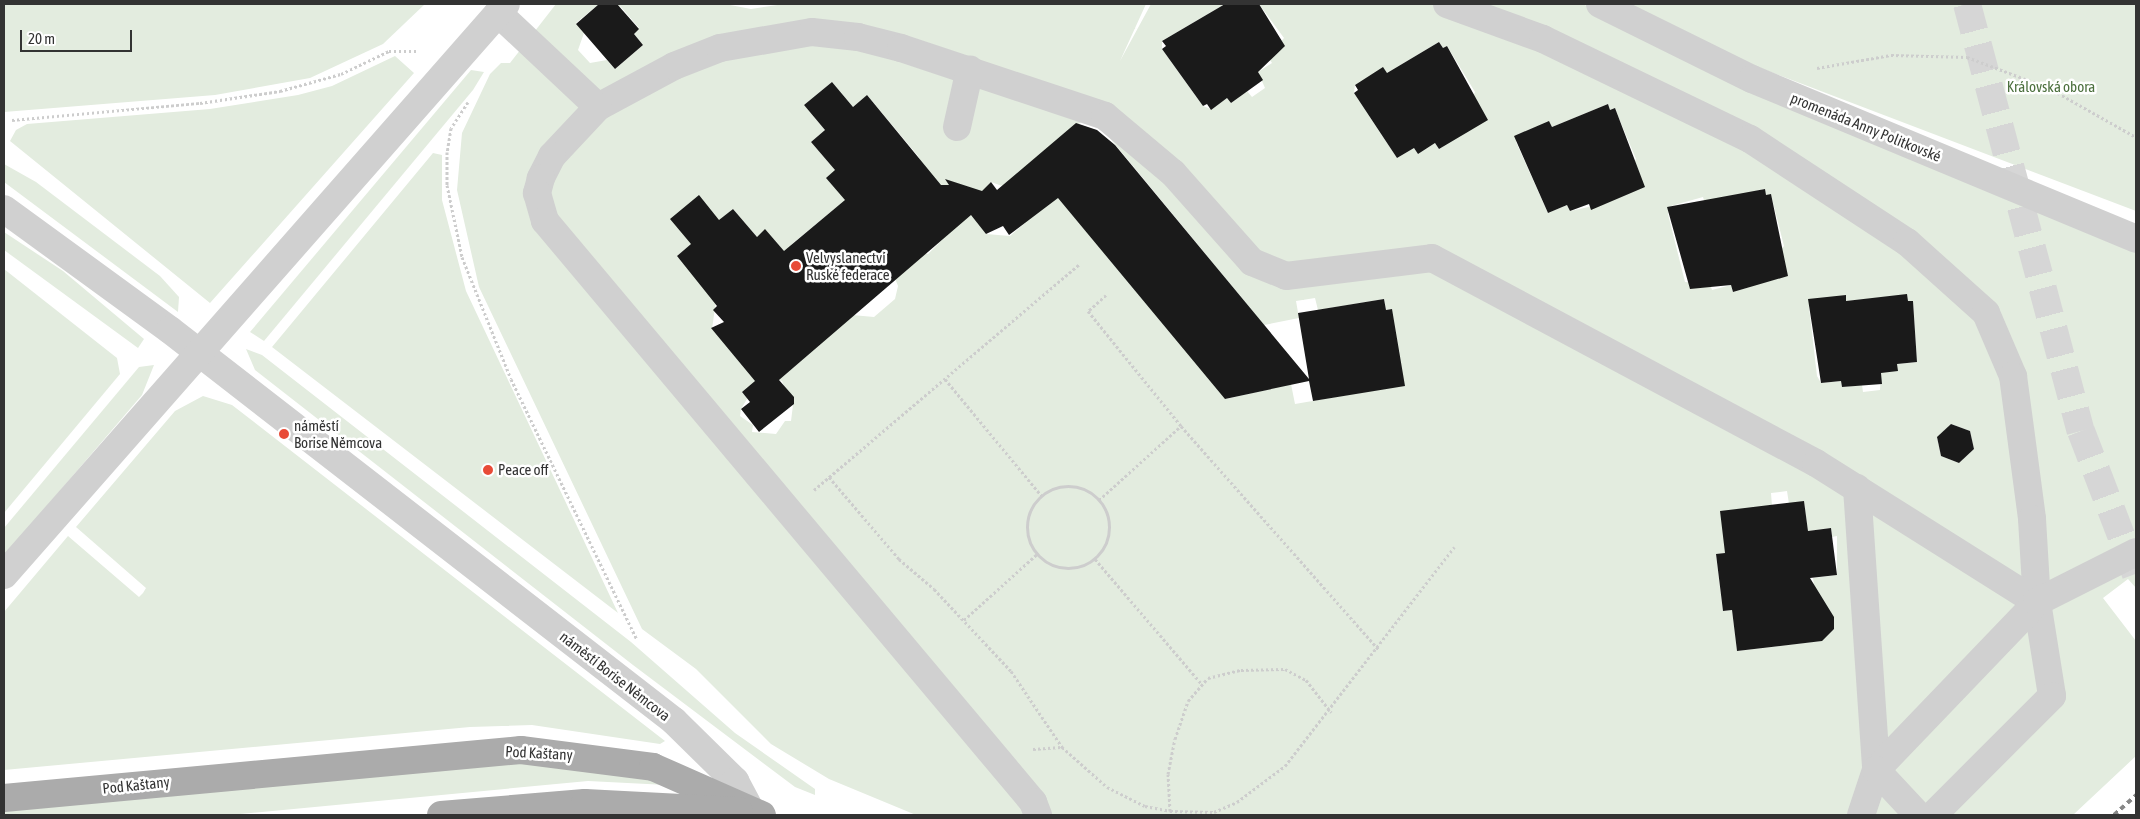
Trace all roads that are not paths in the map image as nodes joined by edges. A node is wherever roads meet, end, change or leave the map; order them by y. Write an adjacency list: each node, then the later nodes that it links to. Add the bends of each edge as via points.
1 (1447, 4): 13 (street, via 1543,39 1750,139 1906,242 1986,313 2013,376 2032,519)
2 (1600, 4): 8 (street, promenáda Anny Politkovské, via 1752,79)
3 (502, 8): 5 (street); 9 (street)
4 (970, 69): 5 (street, via 858,37 812,32 720,48 674,66); 6 (street); 10 (street, via 1119,125 1173,174 1252,262 1286,276 1432,258 1679,386)
5 (598, 107): 18 (street, via 552,156 541,178 537,193 545,220 1033,802)
6 (957, 127)
7 (4, 209): 9 (street, náměstí Borise Němcova)
8 (2136, 239)
9 (200, 353): 12 (street, via 170,381); 16 (street, náměstí Borise Němcova, via 697,740 735,781)
10 (1857, 488): 13 (street); 14 (street)
11 (2136, 552): 13 (street)
12 (4, 575)
13 (2037, 602): 14 (street); 21 (street, via 2052,696)
14 (1876, 770): 19 (street); 20 (street)
15 (4, 798): 16 (main road, Pod Kaštany, via 521,750 653,767)
16 (756, 814): 17 (main road, via 629,802)
17 (441, 815)
18 (1038, 815)
19 (1861, 815)
20 (1918, 815)
21 (1933, 815)

